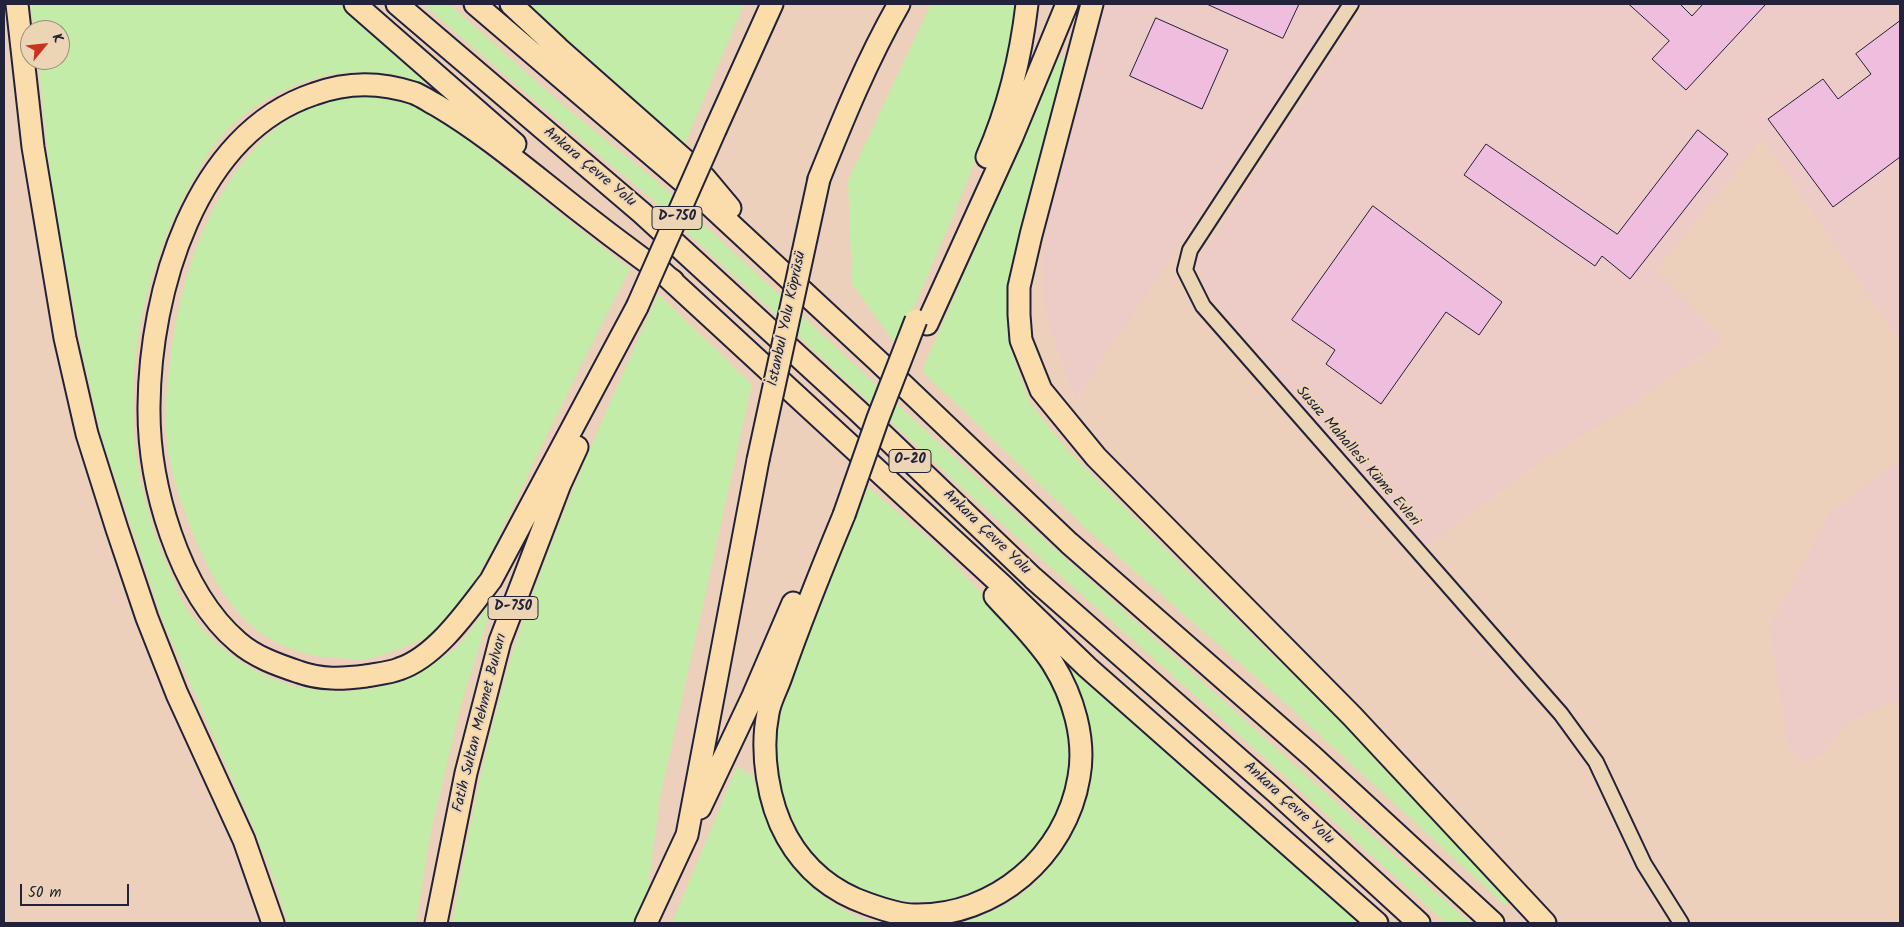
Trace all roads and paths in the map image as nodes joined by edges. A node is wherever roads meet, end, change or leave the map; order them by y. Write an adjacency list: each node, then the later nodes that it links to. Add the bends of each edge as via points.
1 (17, 4): 21 (highway, via 33,147 65,338 88,434 147,618 244,840)
2 (355, 4): 14 (highway)
3 (397, 4): 25 (highway, Ankara Çevre Yolu / O-20, via 650,220 1033,578)
4 (475, 4): 15 (highway, via 700,196)
5 (511, 4): 15 (highway, via 704,177)
6 (761, 4): 13 (highway)
7 (772, 4): 13 (highway, D-750)
8 (899, 4): 20 (highway, İstanbul Yolu Köprüsü, bridge, via 884,29 819,179 758,460)
9 (1027, 4): 17 (highway, via 1012,84 997,133)
10 (1067, 4): 17 (highway, via 1012,137)
11 (1092, 4): 27 (highway, via 1020,287 1021,340 1042,390 1096,457 1352,716)
12 (1352, 4): 28 (street, Susuz Mahallesi Küme Evleri, via 1190,250 1185,270 1203,306 1561,714 1596,762 1644,864)
13 (716, 128): 16 (highway, D-750, bridge)
14 (672, 281): 16 (highway, via 459,118 416,93 379,85 349,84 299,98 266,117 228,155 197,202 176,250 164,290 153,348 150,437 166,519 195,590 216,621 240,644 274,664 314,678 346,679 401,669 427,653 468,612 491,580); 18 (highway)
15 (808, 297): 26 (highway, via 1069,543 1313,757)
16 (638, 307): 22 (highway, Fatih Sultan Mehmet Bulvarı / D-750, via 560,484 500,641 466,773)
17 (921, 322): 19 (highway, bridge)
18 (794, 393): 19 (highway, via 876,480 944,541 994,595 1053,664 1071,704 1078,731 1080,774 1074,803 1061,831 1034,867 1018,881 971,907 942,914 912,916 856,900 810,870 779,824 766,773 768,713); 24 (highway, via 1087,667)
19 (839, 513): 20 (highway)
20 (687, 835): 23 (highway)
21 (273, 923)
22 (436, 923)
23 (646, 923)
24 (1377, 923)
25 (1419, 923)
26 (1493, 923)
27 (1545, 923)
28 (1681, 923)

